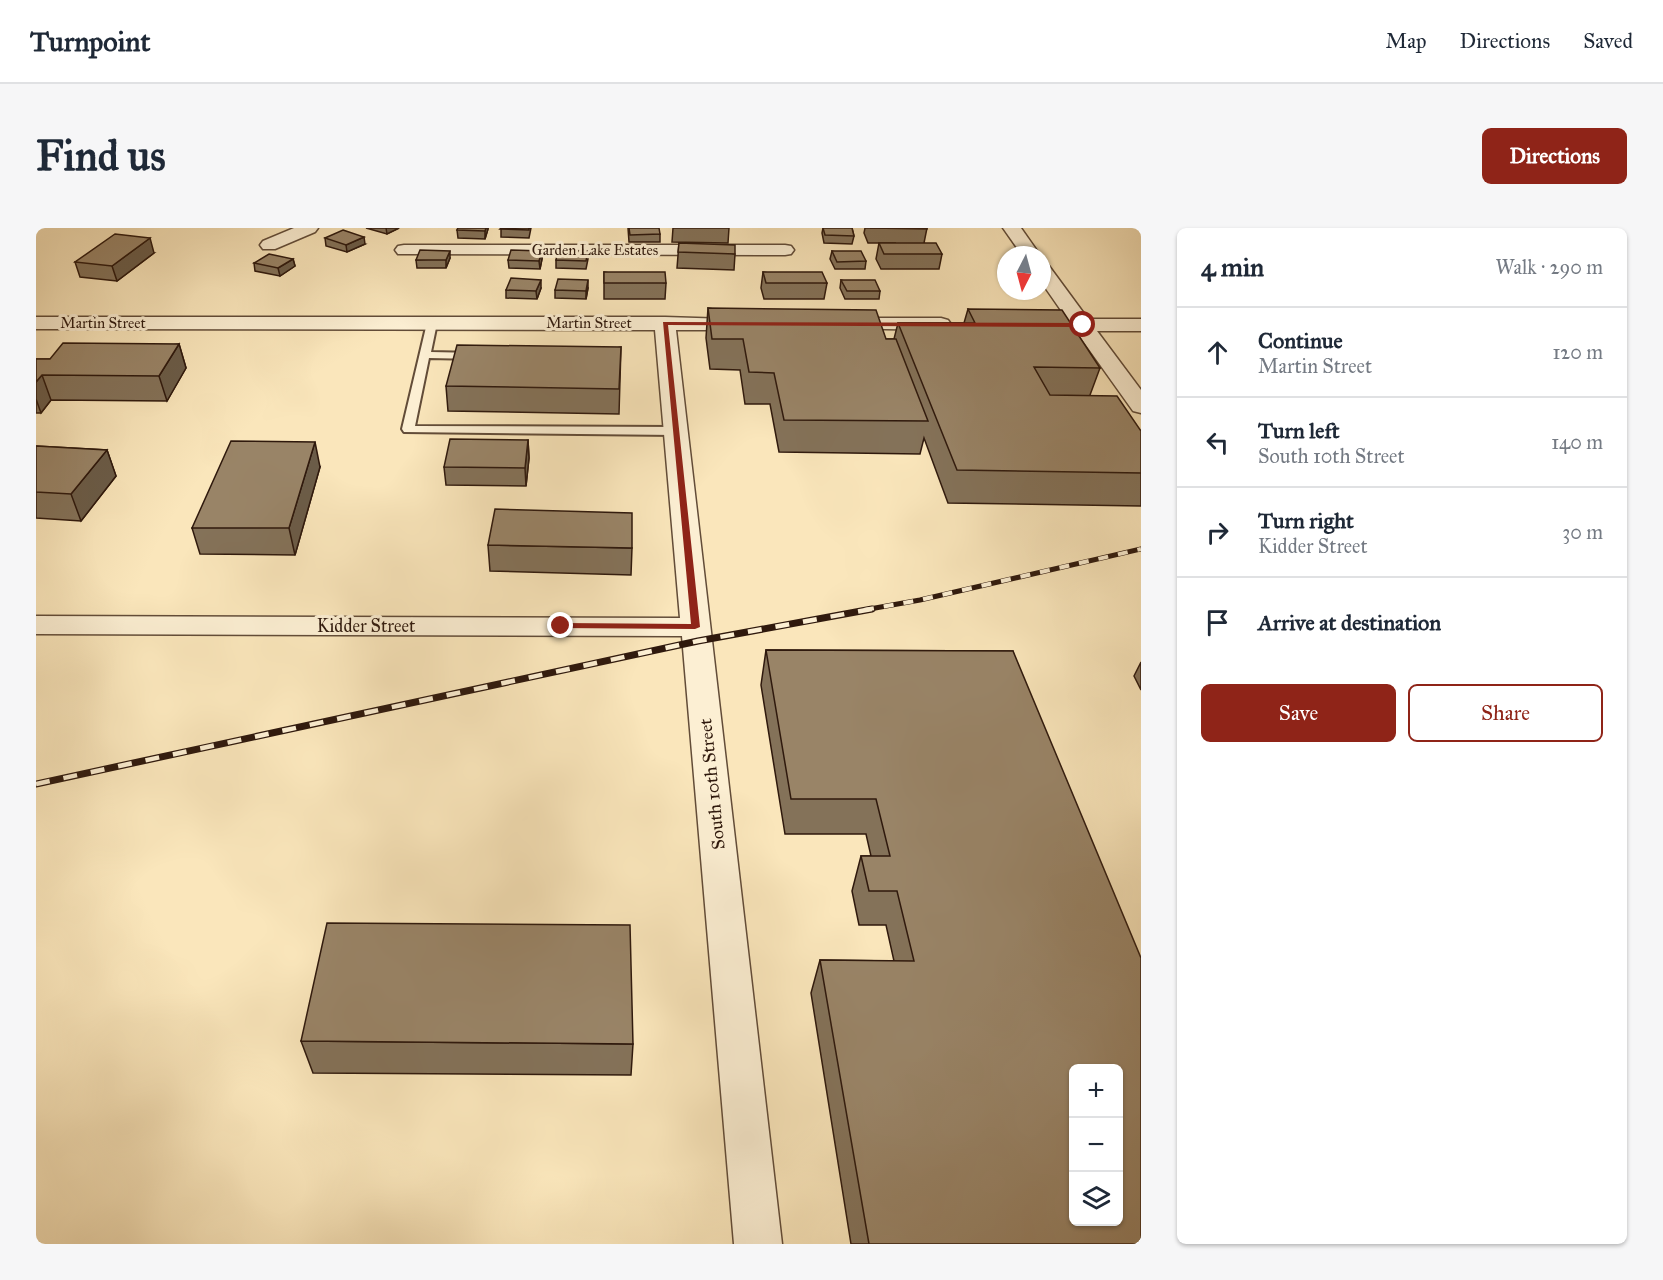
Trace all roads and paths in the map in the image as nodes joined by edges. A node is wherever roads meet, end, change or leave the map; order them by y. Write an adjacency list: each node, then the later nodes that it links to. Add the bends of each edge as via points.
1 (309, 228): 4 (street)
2 (778, 228): 7 (street)
3 (1012, 228): 5 (street)
4 (269, 245)
5 (1025, 246)
6 (404, 250): 7 (street, Garden Lake Estates)
7 (785, 250): 8 (street)
8 (792, 272)
9 (1051, 282): 17 (street)
10 (36, 323): 11 (street, Martin Street)
11 (432, 323): 12 (street, Martin Street); 19 (lane)
12 (665, 323): 13 (street, Martin Street); 22 (street, South 10th Street)
13 (772, 324)
14 (820, 324): 15 (street)
15 (963, 324)
16 (1011, 325): 17 (street)
17 (1083, 325): 18 (street); 21 (street)
18 (1141, 325)
19 (425, 355): 20 (lane); 22 (lane, via 408,429)
20 (483, 356)
21 (1141, 406)
22 (675, 431): 24 (street, South 10th Street)
23 (36, 625): 24 (street, Kidder Street)
24 (695, 627): 25 (street, South 10th Street)
25 (758, 1244)

